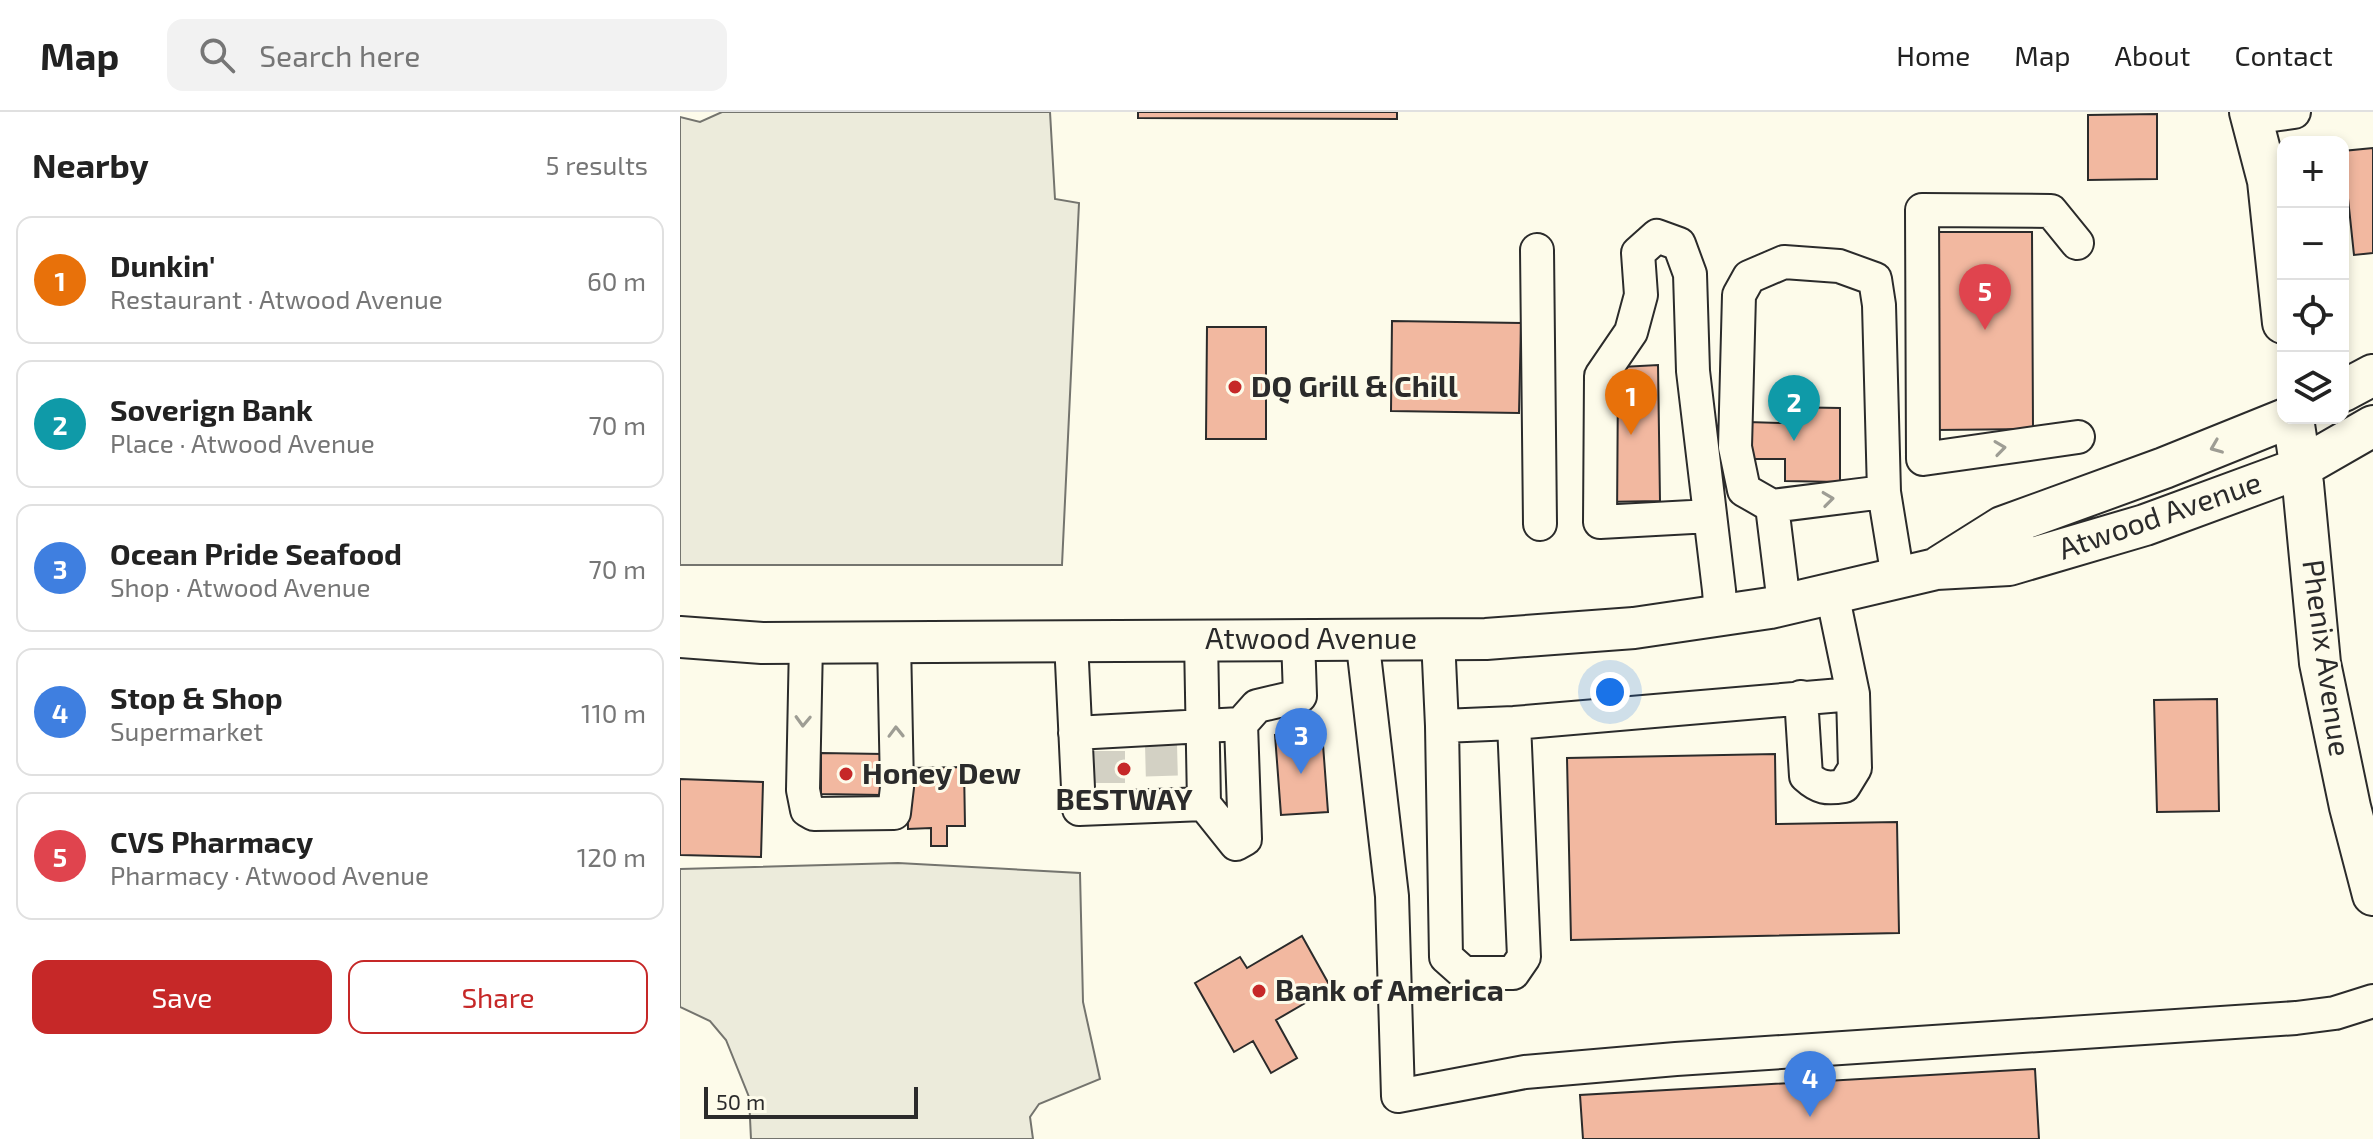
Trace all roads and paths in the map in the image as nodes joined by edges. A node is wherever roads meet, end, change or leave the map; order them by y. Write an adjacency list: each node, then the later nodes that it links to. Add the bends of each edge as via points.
1 (2294, 112): 2 (lane)
2 (2250, 115): 5 (main road, via 2268,181)
3 (2077, 243): 11 (lane, one-way to 11, via 2051,211 1922,210 1923,459)
4 (1537, 250): 17 (lane)
5 (2278, 280)
6 (2373, 375): 7 (main road)
7 (2349, 388)
8 (2277, 423): 14 (main road, Atwood Avenue, one-way to 14)
9 (2292, 424): 12 (main road, Phenix Avenue)
10 (2373, 426): 12 (main road, Atwood Avenue)
11 (2078, 437)
12 (2300, 468): 18 (main road, Atwood Avenue); 40 (main road, Phenix Avenue, via 2320,663)
13 (1884, 492): 15 (lane, one-way to 13); 15 (lane, via 1875,279 1839,266 1784,262 1749,277 1739,295 1735,447 1744,490); 20 (lane)
14 (2100, 492): 18 (main road); 19 (main road, Atwood Avenue, via 2002,527)
15 (1772, 506): 22 (lane)
16 (1710, 516): 16 (lane, via 1693,371 1690,274 1679,244 1657,236 1638,253 1641,295 1631,332 1601,376 1600,522); 23 (lane)
17 (1540, 524)
18 (2116, 534): 19 (main road, Atwood Avenue, via 2009,565)
19 (1936, 569): 20 (main road, Atwood Avenue)
20 (1898, 578): 21 (main road, Atwood Avenue)
21 (1832, 593): 22 (main road, Atwood Avenue); 32 (lane)
22 (1784, 604): 23 (main road, Atwood Avenue)
23 (1721, 616): 27 (main road, Atwood Avenue, via 1634,628)
24 (680, 637): 31 (main road, Atwood Avenue)
25 (1362, 637): 26 (main road, Atwood Avenue); 27 (main road, Atwood Avenue); 41 (lane, via 1390,870 1398,1096 1525,1072 2235,1023 2335,1013)
26 (1298, 638): 28 (main road, Atwood Avenue); 35 (lane, via 1300,696 1257,706)
27 (1438, 638): 36 (lane)
28 (1201, 639): 29 (main road, Atwood Avenue); 37 (lane)
29 (1071, 641): 30 (main road, Atwood Avenue); 38 (lane)
30 (894, 642): 31 (main road, Atwood Avenue); 31 (lane, one-way to 30, via 803,790 807,810 814,814 894,813)
31 (806, 643)
32 (1853, 694): 33 (lane); 33 (lane, via 1855,768 1844,786 1828,788 1806,776)
33 (1801, 697): 34 (lane)
34 (1514, 723): 36 (lane); 36 (lane, via 1524,957 1513,973 1464,973 1446,957)
35 (1241, 724): 37 (lane); 39 (lane, via 1245,839 1236,844)
36 (1442, 726)
37 (1203, 727): 38 (lane, via 1161,736); 39 (lane)
38 (1075, 733): 39 (lane, via 1079,809 1110,796 1162,795)
39 (1204, 804)
40 (2373, 895)
41 (2373, 1001)

